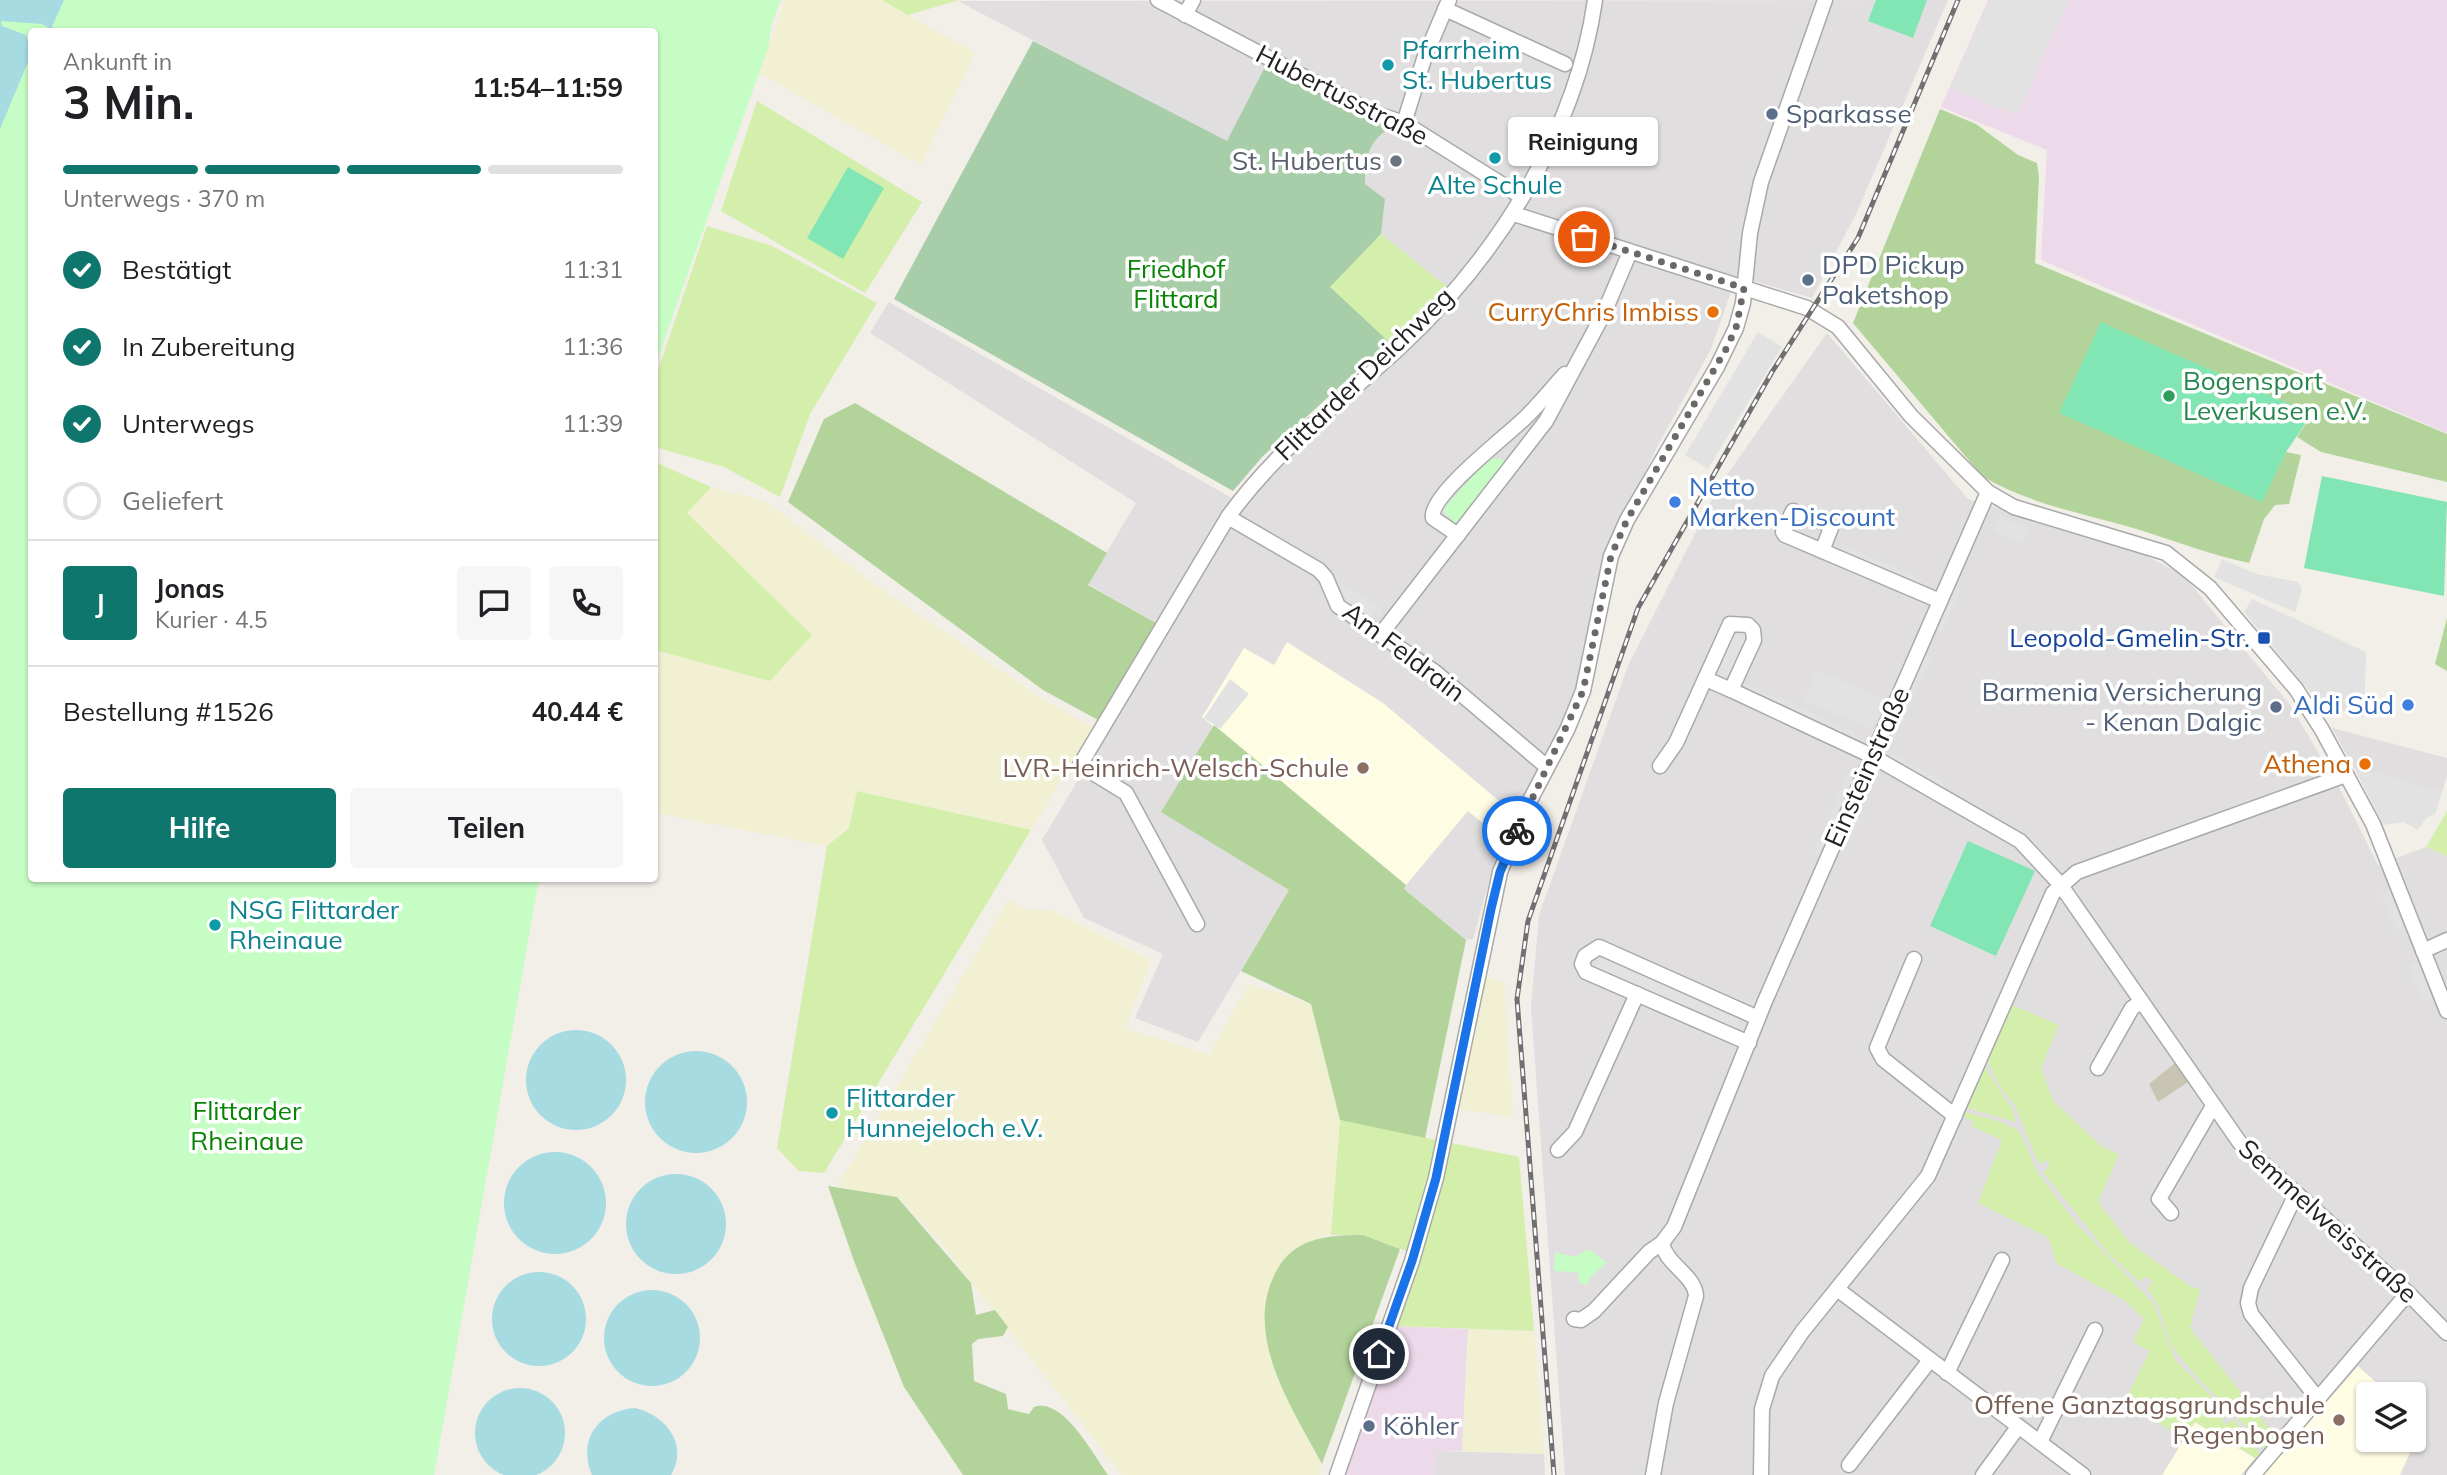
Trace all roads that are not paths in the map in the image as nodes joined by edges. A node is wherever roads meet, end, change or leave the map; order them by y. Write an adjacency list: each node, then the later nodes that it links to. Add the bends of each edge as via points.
1 (1158, 0): 6 (street, Hubertusstraße)
2 (1193, 0): 6 (street)
3 (1595, 0): 9 (street, Flittarder Deichweg, via 1579,71)
4 (1825, 0): 12 (street, via 1762,182 1749,233)
5 (1447, 4): 7 (street); 8 (street)
6 (1185, 15): 8 (street, Hubertusstraße, via 1371,112)
7 (1565, 64)
8 (1404, 123): 9 (street, Hubertusstraße)
9 (1522, 197): 10 (street, Flittarder Deichweg)
10 (1514, 214): 11 (street); 15 (street, Flittarder Deichweg, via 1414,334 1287,448)
11 (1630, 252): 12 (street); 13 (street, via 1604,313)
12 (1744, 288): 14 (street, via 1812,310 1839,327 1911,416); 24 (street, via 1736,328 1726,349 1611,556 1583,691)
13 (1575, 363): 16 (street, via 1546,421); 16 (street, via 1528,416 1434,506 1433,518)
14 (1988, 492): 18 (street, Einsteinstraße); 25 (street, via 2014,507 2140,543 2181,562 2210,588 2296,689)
15 (1228, 517): 19 (street, Am Feldrain, via 1319,570 1338,606); 27 (street, Flittarder Deichweg, via 1080,765 1126,793)
16 (1458, 535): 19 (street)
17 (1822, 551): 18 (street)
18 (1940, 601): 22 (street, Einsteinstraße)
19 (1381, 634): 24 (street, Am Feldrain, via 1435,672)
20 (1706, 678): 21 (street, Semmelweisstraße); 21 (street, via 1730,624 1748,625 1754,640); 23 (street, via 1676,743)
21 (1731, 690): 22 (street, Semmelweisstraße)
22 (1872, 756): 26 (street, Semmelweisstraße, via 2020,841); 34 (street, Einsteinstraße)
23 (1660, 766)
24 (1547, 767): 55 (street, via 1500,872 1425,1218)
25 (2346, 775): 26 (street, via 2077,872); 29 (street, via 2373,824)
26 (2060, 884): 32 (street, Semmelweisstraße); 38 (street)
27 (1197, 924)
28 (2447, 940): 29 (street)
29 (2423, 951): 33 (street)
30 (1914, 959): 38 (street, via 1877,1048 1883,1059)
31 (1637, 994): 34 (street, via 1587,972 1582,964 1585,956 1599,947); 35 (street); 39 (street, via 1575,1132)
32 (2141, 1002): 36 (street, via 2132,1008); 37 (street, Semmelweisstraße)
33 (2447, 1011)
34 (1758, 1018): 35 (street, Einsteinstraße)
35 (1749, 1043): 42 (street, Einsteinstraße, via 1674,1227)
36 (2098, 1068)
37 (2213, 1106): 40 (street, Semmelweisstraße, via 2250,1155); 41 (street, via 2159,1199)
38 (1955, 1116): 44 (street, via 1928,1176)
39 (1558, 1150)
40 (2296, 1194): 45 (street, Semmelweisstraße); 51 (street, via 2248,1303 2256,1321)
41 (2171, 1213)
42 (1662, 1243): 46 (street, Einsteinstraße, via 1594,1311 1581,1320); 56 (street, via 1669,1259 1692,1283 1696,1296 1666,1403)
43 (2002, 1260): 50 (street)
44 (1837, 1289): 49 (street); 57 (street, via 1780,1362 1767,1389)
45 (2408, 1293): 48 (street, Semmelweisstraße); 51 (street)
46 (1574, 1319)
47 (2095, 1330): 53 (street)
48 (2447, 1333)
49 (1930, 1360): 50 (street); 54 (street)
50 (1947, 1373): 52 (street)
51 (2318, 1399): 60 (street)
52 (2018, 1427): 53 (street); 58 (street)
53 (2040, 1442): 59 (street)
54 (1849, 1465)
55 (1337, 1475)
56 (1653, 1475)
57 (1761, 1475)
58 (1983, 1475)
59 (2083, 1475)
60 (2253, 1475)

